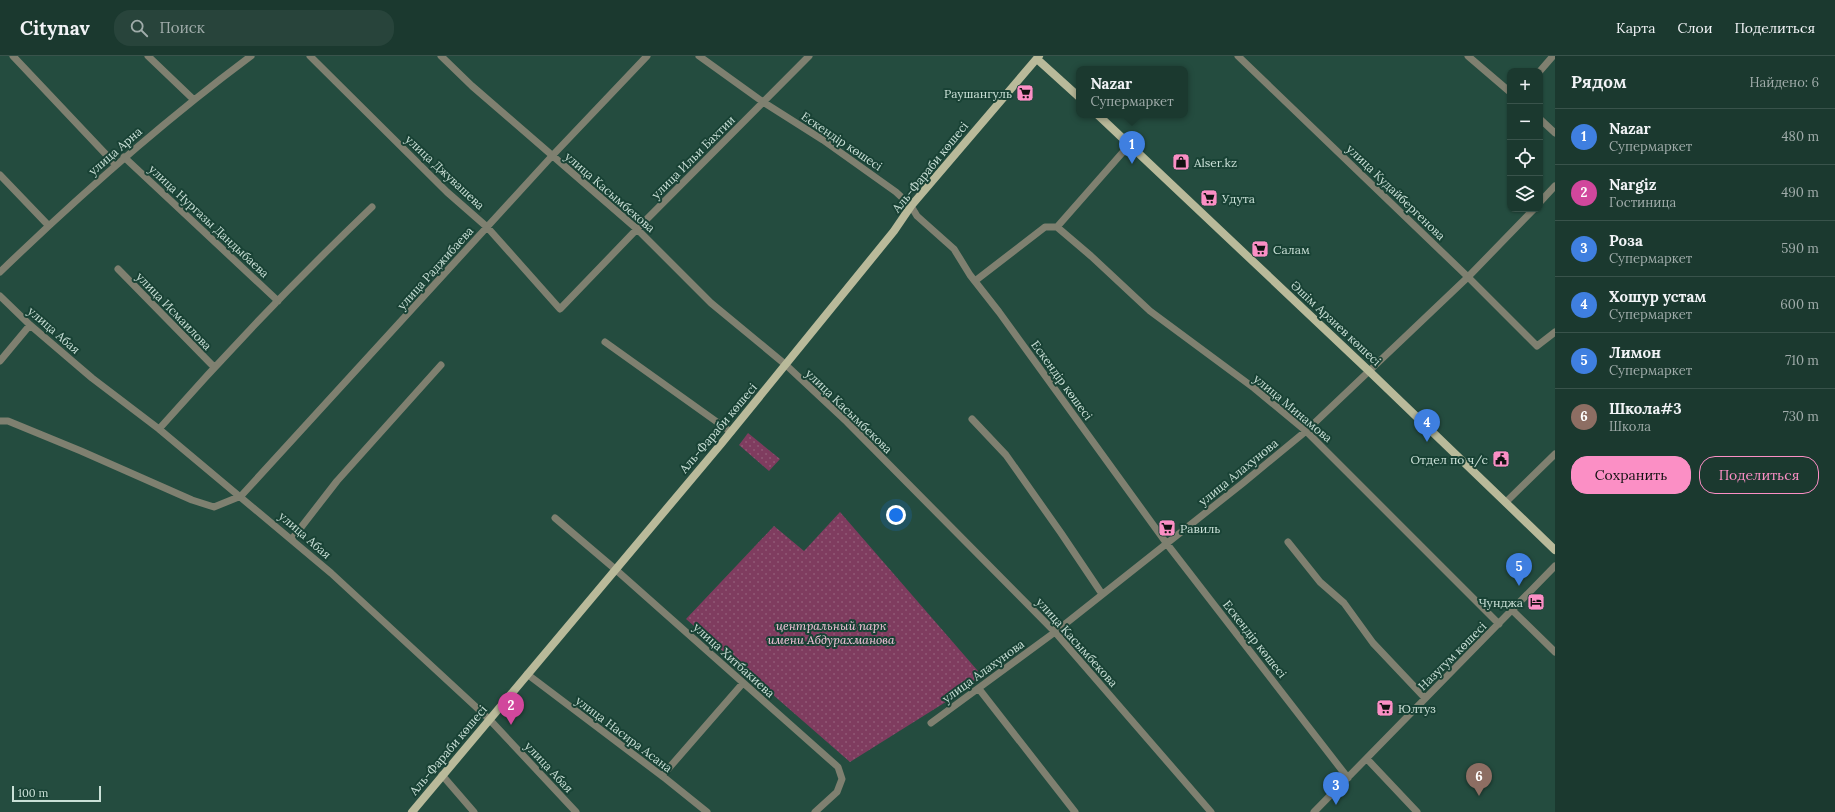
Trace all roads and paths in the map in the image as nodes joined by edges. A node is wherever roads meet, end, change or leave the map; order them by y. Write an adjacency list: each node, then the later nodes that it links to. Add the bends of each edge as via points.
1 (13, 56): 24 (street)
2 (148, 56): 16 (street)
3 (251, 56): 16 (street, улица Арна)
4 (310, 56): 32 (street, улица Джувашева, via 447,192)
5 (441, 56): 22 (street, улица Касымбекова)
6 (647, 56): 22 (street, улица Раджибаева)
7 (699, 56): 17 (street, Ескендір көшесі)
8 (810, 56): 17 (street, улица Ильи Бахтии)
9 (1238, 56): 37 (street, улица Кудайбергенова)
10 (1468, 56): 14 (street)
11 (1553, 56): 13 (street)
12 (1037, 57): 15 (main road); 28 (main road, Аль-Фараби көшесі)
13 (1543, 68)
14 (1507, 89)
15 (1076, 95)
16 (193, 99): 23 (street, улица Арна)
17 (763, 102): 28 (street, Ескендір көшесі, via 890,187); 34 (street, улица Ильи Бахтии)
18 (1101, 118): 21 (main road, Әшім Арзиев көшесі)
19 (1543, 122): 20 (street)
20 (1555, 133)
21 (1130, 144): 33 (street); 49 (main road, Әшім Арзиев көшесі)
22 (552, 156): 32 (street, улица Раджибаева); 34 (street, улица Касымбекова)
23 (124, 157): 24 (street, улица Арна); 40 (street, улица Нургазы Дандыбаева)
24 (115, 164): 31 (street, улица Арна)
25 (0, 175): 31 (street)
26 (1555, 186): 27 (street)
27 (1543, 199)
28 (911, 206): 38 (street, Ескендір көшесі, via 917,216 954,248); 47 (main road, Аль-Фараби көшесі, via 894,231)
29 (372, 208): 40 (street)
30 (1531, 212): 37 (street, улица Алахунова)
31 (48, 225): 36 (street, улица Арна)
32 (487, 227): 41 (street, улица Джувашева); 56 (street, улица Раджибаева)
33 (1057, 227): 38 (street, via 1045,227); 53 (street, улица Минамова, via 1150,311 1254,388)
34 (637, 228): 41 (street, улица Ильи Бахтии); 47 (street, улица Касымбекова, via 711,303)
35 (118, 269): 48 (street, улица Исмаилова)
36 (0, 272)
37 (1468, 277): 43 (street, улица Кудайбергенова, via 1537,346); 49 (street, улица Алахунова)
38 (975, 281): 61 (street, Ескендір көшесі)
39 (0, 296): 42 (street, улица Абая)
40 (278, 301): 48 (street)
41 (560, 309)
42 (30, 325): 45 (street); 52 (street, улица Абая, via 92,378)
43 (1555, 332)
44 (605, 342): 54 (street)
45 (0, 361)
46 (441, 365): 59 (street, via 337,481)
47 (786, 365): 54 (main road, Аль-Фараби көшесі); 68 (street, улица Касымбекова, via 847,422)
48 (214, 367): 52 (street)
49 (1369, 371): 53 (street, улица Алахунова); 57 (main road, Әшім Арзиев көшесі)
50 (972, 419): 65 (street, via 1006,455)
51 (0, 421): 56 (street, via 8,421 192,500 214,507)
52 (159, 429): 56 (street, улица Абая)
53 (1306, 431): 61 (street, улица Алахунова); 67 (street, улица Минамова)
54 (731, 432): 64 (main road, Аль-Фараби көшесі)
55 (1555, 454): 57 (street)
56 (241, 496): 59 (street, улица Абая)
57 (1506, 502): 62 (main road, Әшім Арзиев көшесі)
58 (555, 518): 64 (street, улица Хитбакиева)
59 (292, 539): 74 (street, улица Абая)
60 (1288, 542): 73 (street, via 1320,582 1344,603 1373,643)
61 (1167, 544): 65 (street, улица Алахунова); 79 (street, Ескендір көшесі)
62 (1555, 550)
63 (1555, 566): 66 (street, Назугум көшесі)
64 (615, 570): 70 (main road, Аль-Фараби көшесі); 71 (street, улица Хитбакиева)
65 (1102, 594): 68 (street, улица Алахунова)
66 (1512, 610): 67 (street, Назугум көшесі); 69 (street)
67 (1499, 624): 73 (street, Назугум көшесі)
68 (1055, 632): 72 (street, улица Алахунова); 86 (street, улица Касымбекова)
69 (1555, 652)
70 (527, 674): 74 (main road, Аль-Фараби көшесі); 78 (street, улица Насира Асана)
71 (743, 683): 78 (street); 80 (street, улица Хитбакиева, via 838,767 842,779 837,792)
72 (979, 689): 75 (street, улица Алахунова); 85 (street)
73 (1426, 698): 76 (street, Назугум көшесі)
74 (489, 719): 77 (main road, Аль-Фараби көшесі); 83 (street, улица Абая)
75 (931, 723)
76 (1367, 759): 79 (street, Назугум көшесі); 88 (street)
77 (442, 775): 81 (main road, Аль-Фараби көшесі); 82 (street)
78 (662, 776): 84 (street, улица Насира Асана)
79 (1348, 778): 87 (street, Назугум көшесі)
80 (818, 811)
81 (412, 812)
82 (474, 812)
83 (576, 812)
84 (707, 812)
85 (1075, 812)
86 (1211, 812)
87 (1314, 812)
88 (1417, 812)

